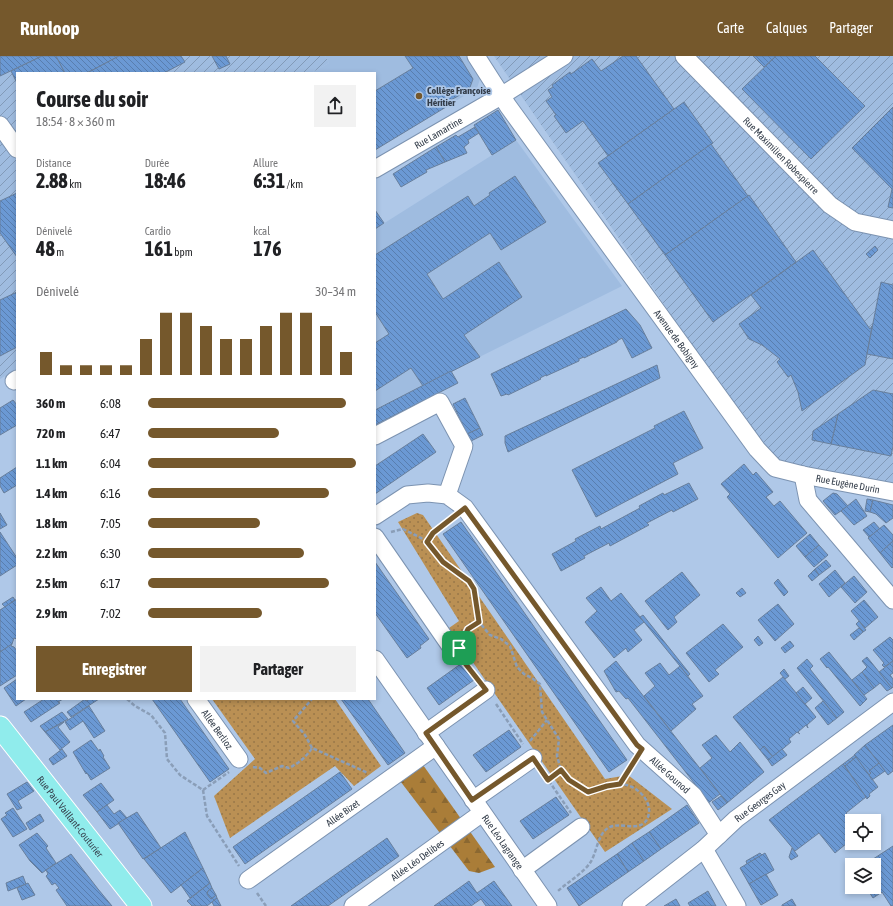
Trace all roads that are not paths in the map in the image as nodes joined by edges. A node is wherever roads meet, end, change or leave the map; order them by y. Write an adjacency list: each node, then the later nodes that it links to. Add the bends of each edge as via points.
1 (476, 56): 4 (street, Avenue de Bobigny)
2 (564, 56): 4 (street, Rue Lamartine)
3 (684, 56): 8 (street, Rue Maximilien Robespierre, via 830,205 855,222)
4 (501, 96): 7 (street, Rue Lamartine); 10 (street, Avenue de Bobigny, via 757,449 775,468)
5 (0, 125): 6 (street)
6 (16, 148)
7 (376, 168)
8 (893, 230)
9 (376, 435): 12 (street, via 440,402 464,446)
10 (803, 475): 11 (street, Rue Eugène Durin); 15 (street, via 808,500)
11 (893, 492)
12 (447, 495): 13 (street, via 407,495); 28 (street, Allée Gounod, via 465,508 637,745 693,795)
13 (376, 515)
14 (376, 539): 16 (street)
15 (893, 600)
16 (454, 650)
17 (376, 661): 22 (street, Rue Léo Lagrange)
18 (486, 690): 22 (street, Allée Bizet)
19 (197, 700): 24 (street, Allée Berlioz)
20 (893, 702): 28 (street, Rue Georges Gay, via 736,819)
21 (0, 727): 33 (main road, Rue Paul Vaillant-Couturier)
22 (431, 739): 25 (street, Rue Léo Lagrange); 31 (street, Allée Bizet, via 387,782)
23 (529, 752): 25 (street)
24 (237, 763)
25 (472, 800): 26 (street, Rue Léo Lagrange)
26 (482, 813): 30 (street, Rue Léo Lagrange); 34 (street, Allée Léo Delibes)
27 (581, 827): 30 (street)
28 (719, 835): 29 (street, Rue Georges Gay)
29 (704, 849): 35 (street, Rue Georges Gay); 36 (street)
30 (522, 870): 32 (street, Rue Léo Lagrange)
31 (248, 880)
32 (546, 904)
33 (141, 906)
34 (352, 906)
35 (631, 906)
36 (737, 906)

